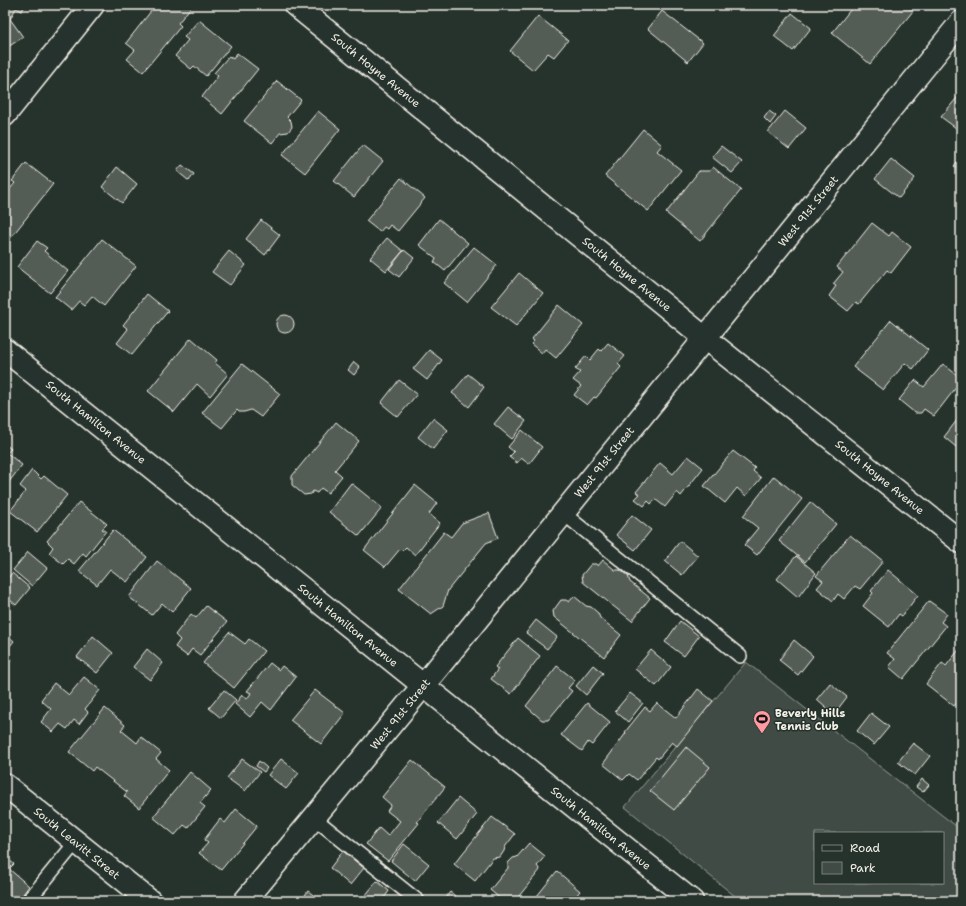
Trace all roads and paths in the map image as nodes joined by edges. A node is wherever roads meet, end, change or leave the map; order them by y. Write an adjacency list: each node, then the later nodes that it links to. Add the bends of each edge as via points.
1 (93, 5): 4 (street)
2 (295, 5): 5 (street, South Hoyne Avenue)
3 (961, 22): 5 (street, West 91st Street)
4 (5, 115)
5 (705, 338): 7 (street, West 91st Street); 8 (street, South Hoyne Avenue)
6 (5, 350): 10 (street, South Hamilton Avenue)
7 (563, 513): 9 (lane); 10 (street, West 91st Street)
8 (961, 542)
9 (740, 656)
10 (423, 686): 12 (street, West 91st Street); 18 (street, South Hamilton Avenue)
11 (5, 785): 13 (street, South Leavitt Street)
12 (314, 818): 16 (street, West 91st Street); 17 (lane)
13 (76, 842): 14 (lane); 15 (street, South Leavitt Street)
14 (28, 901)
15 (150, 901)
16 (245, 901)
17 (418, 901)
18 (692, 901)

